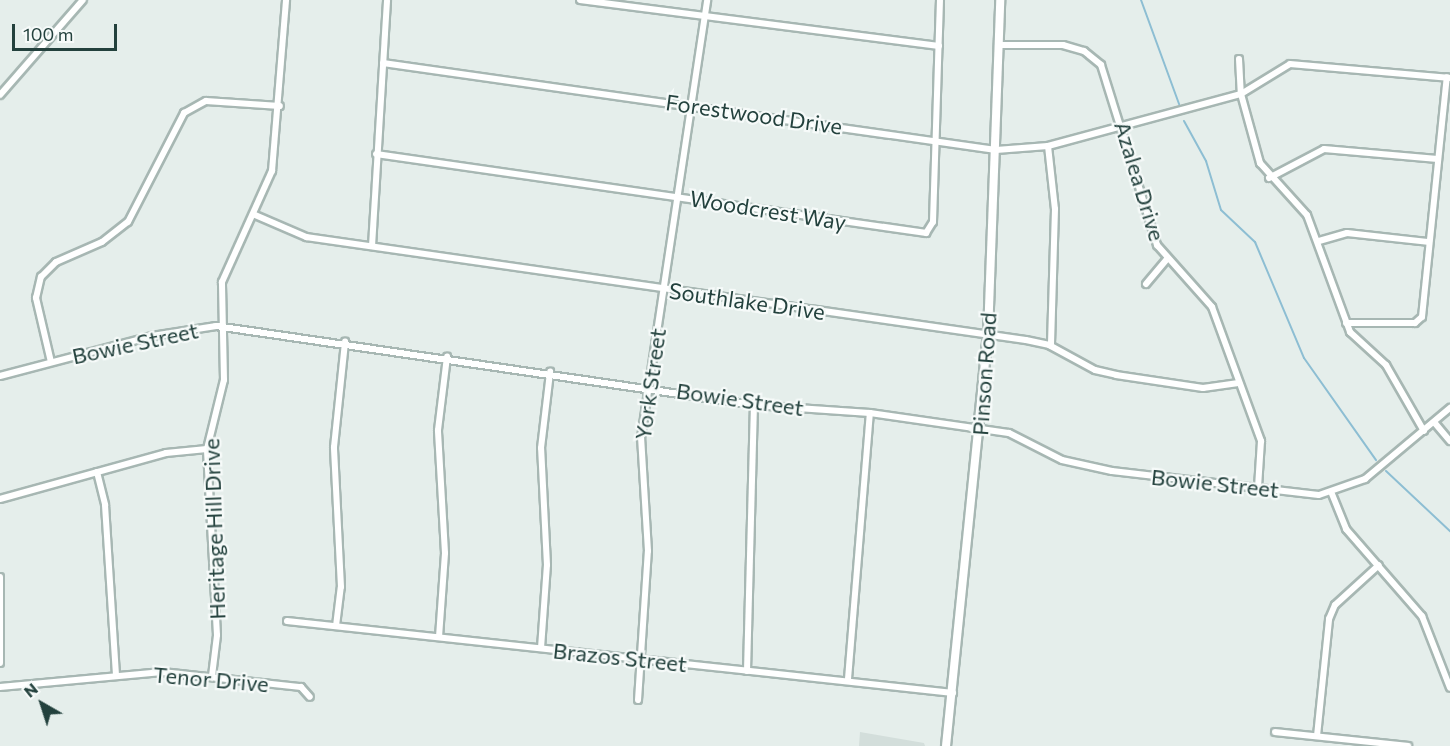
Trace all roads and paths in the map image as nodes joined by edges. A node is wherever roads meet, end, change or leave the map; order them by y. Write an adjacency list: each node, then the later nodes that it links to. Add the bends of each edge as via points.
1 (83, 0): 15 (street)
2 (286, 0): 16 (street, Heritage Hill Drive)
3 (387, 0): 12 (street)
4 (579, 0): 8 (street)
5 (706, 0): 8 (street, York Street)
6 (940, 0): 10 (street, Woodcrest Way)
7 (1000, 0): 9 (main road, Pinson Road)
8 (705, 15): 10 (street); 17 (street, York Street)
9 (1000, 45): 18 (street, Azalea Drive, via 1063,45 1084,51 1106,74); 21 (main road, Pinson Road)
10 (939, 46): 19 (street, Woodcrest Way)
11 (1239, 59): 14 (street)
12 (383, 63): 17 (street, Forestwood Drive); 22 (street)
13 (1448, 77): 14 (street, Forestwood Drive, via 1298,63 1277,69); 23 (street)
14 (1241, 94): 18 (street, Forestwood Drive); 24 (street)
15 (0, 95)
16 (280, 106): 26 (street, Heritage Hill Drive, via 272,171); 39 (street, via 206,101 184,113 128,222 102,242 56,262 41,277 36,298)
17 (691, 106): 19 (street, Forestwood Drive); 25 (street, York Street)
18 (1124, 127): 20 (street, Forestwood Drive); 30 (street, Azalea Drive, via 1151,230)
19 (937, 141): 21 (street, Forestwood Drive); 25 (street, Woodcrest Way, via 933,222 926,233)
20 (1048, 146): 21 (street, Forestwood Drive); 37 (street, via 1055,209)
21 (996, 150): 35 (main road, Pinson Road)
22 (376, 154): 25 (street, Woodcrest Way); 29 (street, via 379,202)
23 (1438, 159): 24 (street, via 1324,149); 28 (street)
24 (1269, 178): 27 (street, via 1301,206)
25 (679, 197): 32 (street, York Street)
26 (255, 215): 29 (street, Southlake Drive, via 289,234); 34 (street, Heritage Hill Drive, via 226,262)
27 (1320, 241): 28 (street, via 1347,233); 33 (street)
28 (1428, 242): 33 (street, via 1420,320)
29 (372, 246): 32 (street, Southlake Drive)
30 (1168, 258): 31 (street); 42 (street, Azalea Drive, via 1206,296)
31 (1146, 284)
32 (664, 289): 35 (street, Southlake Drive); 43 (street, York Street)
33 (1346, 323): 49 (street, via 1386,365)
34 (220, 327): 36 (street, Bowie Street); 39 (street, Bowie Street, via 152,336); 51 (street, Heritage Hill Drive, via 224,380)
35 (988, 335): 37 (street, Southlake Drive); 48 (main road, Pinson Road)
36 (345, 342): 38 (street, Bowie Street); 59 (street, via 334,447 341,587)
37 (1051, 346): 42 (street, Southlake Drive, via 1095,370 1116,375 1203,387)
38 (447, 357): 40 (street, Bowie Street); 60 (street, via 438,430 445,553)
39 (51, 362): 41 (street, Bowie Street)
40 (550, 372): 43 (street, Bowie Street); 61 (street, via 542,448 547,565)
41 (0, 376)
42 (1236, 383): 53 (street, Azalea Drive, via 1260,441)
43 (650, 386): 44 (street, Bowie Street); 62 (street, York Street, via 640,454 648,551)
44 (754, 405): 46 (street, Bowie Street); 64 (street)
45 (1450, 408): 47 (street, Bowie Street)
46 (870, 413): 48 (street, Bowie Street); 67 (street)
47 (1434, 422): 49 (street, Bowie Street); 50 (street)
48 (980, 430): 53 (street, Bowie Street, via 1009,433 1046,454 1101,469); 70 (main road, Pinson Road)
49 (1424, 431): 54 (street, Bowie Street, via 1365,479)
50 (1450, 441)
51 (207, 449): 52 (street, via 174,451); 66 (street, Heritage Hill Drive, via 217,635)
52 (97, 472): 55 (street); 65 (street, via 105,504)
53 (1258, 487): 54 (street, Bowie Street)
54 (1332, 494): 56 (street, via 1346,529)
55 (0, 499)
56 (1378, 566): 69 (street, via 1422,616); 74 (street, via 1335,605 1329,619)
57 (0, 577): 63 (street)
58 (287, 621): 59 (street, Brazos Street)
59 (336, 626): 60 (street, Brazos Street)
60 (439, 637): 61 (street, Brazos Street)
61 (541, 648): 62 (street, Brazos Street)
62 (642, 659): 64 (street, Brazos Street); 72 (street, York Street)
63 (0, 663)
64 (747, 670): 67 (street, Brazos Street)
65 (116, 676): 66 (street, Tenor Drive); 68 (street, Tenor Drive)
66 (212, 676): 71 (street, Tenor Drive, via 301,687)
67 (848, 679): 70 (street, Brazos Street)
68 (0, 687)
69 (1450, 688)
70 (953, 693): 75 (main road, Pinson Road)
71 (310, 697)
72 (638, 699)
73 (1275, 732): 74 (street)
74 (1317, 736): 76 (street)
75 (946, 746)
76 (1408, 746)

